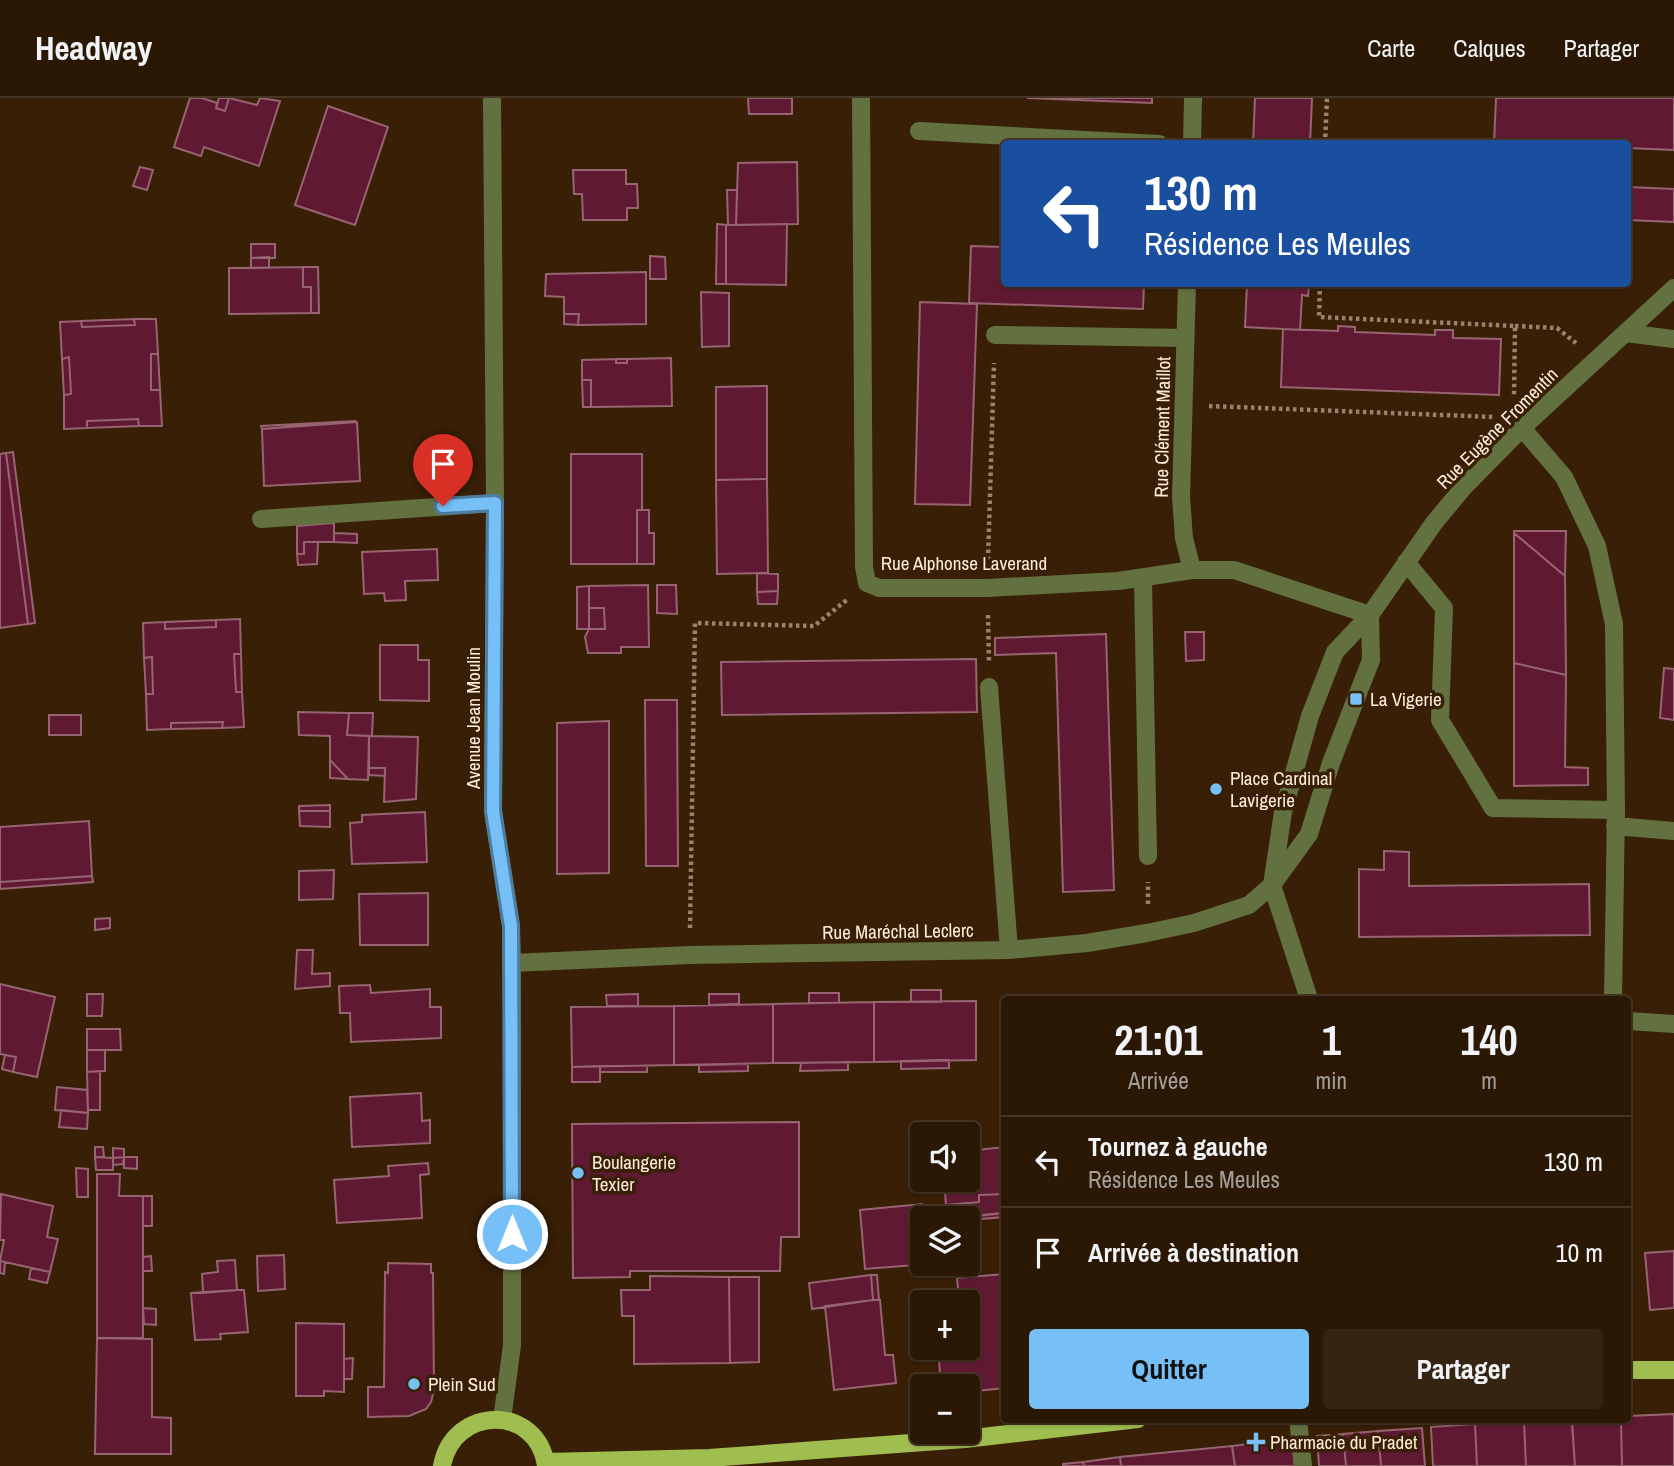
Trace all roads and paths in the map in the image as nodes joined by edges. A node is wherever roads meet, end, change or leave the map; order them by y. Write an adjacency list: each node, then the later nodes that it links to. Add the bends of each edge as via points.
1 (492, 98): 20 (street, Avenue Jean Moulin)
2 (861, 98): 25 (street, Rue Alphonse Laverand)
3 (1193, 98): 7 (street)
4 (1327, 98): 8 (path)
5 (919, 131): 6 (street)
6 (1085, 140)
7 (1192, 140)
8 (1325, 140)
9 (1187, 287): 15 (street, Rue Clément Maillot)
10 (1321, 287): 12 (path, via 1319,317)
11 (1674, 288): 13 (street, Rue Eugène Fromentin)
12 (1515, 326): 17 (path, via 1557,328); 19 (path)
13 (1626, 333): 16 (street); 17 (street, Rue Eugène Fromentin)
14 (995, 335): 15 (street); 26 (path)
15 (1185, 338): 18 (street, Rue Clément Maillot)
16 (1674, 339)
17 (1597, 359): 19 (street, Rue Eugène Fromentin)
18 (1183, 405): 19 (path); 23 (street, Rue Clément Maillot, via 1181,497)
19 (1517, 423): 22 (street, Rue Eugène Fromentin); 29 (street, via 1564,477 1597,546 1614,624)
20 (495, 503): 21 (street); 36 (street, Avenue Jean Moulin, via 493,811 511,926)
21 (261, 519)
22 (1406, 562): 27 (street, Rue Eugène Fromentin); 29 (street, via 1444,608 1440,719 1493,808)
23 (1192, 570): 24 (street, Rue Alphonse Laverand); 27 (street, Rue Alphonse Laverand, via 1234,570)
24 (1143, 579): 26 (street, Rue Alphonse Laverand); 31 (street)
25 (867, 583): 26 (street, Rue Alphonse Laverand, via 879,588); 35 (path, via 814,626 695,623)
26 (988, 588): 28 (path)
27 (1370, 615): 32 (street, via 1371,660 1309,834); 32 (street, Rue Eugène Fromentin, via 1335,652 1310,716 1283,812)
28 (989, 687): 34 (street)
29 (1616, 818): 30 (street); 38 (street)
30 (1674, 831)
31 (1148, 856): 33 (path)
32 (1272, 886): 33 (street, Rue Maréchal Leclerc, via 1249,905); 37 (street)
33 (1147, 933): 34 (street, Rue Maréchal Leclerc)
34 (1009, 950): 35 (street, Rue Maréchal Leclerc)
35 (690, 955): 36 (street, Rue Maréchal Leclerc)
36 (512, 963): 43 (street, Avenue Jean Moulin, via 512,1345)
37 (1308, 996)
38 (1614, 996)
39 (1631, 1021): 40 (street)
40 (1674, 1024)
41 (1631, 1370): 42 (main road)
42 (1674, 1370)
43 (502, 1420): 46 (main road, via 531,1434); 47 (main road, via 467,1426 453,1438)
44 (1103, 1423): 46 (main road, via 965,1439 709,1458)
45 (1298, 1423): 48 (street)
46 (546, 1464)
47 (442, 1466)
48 (1303, 1466)

